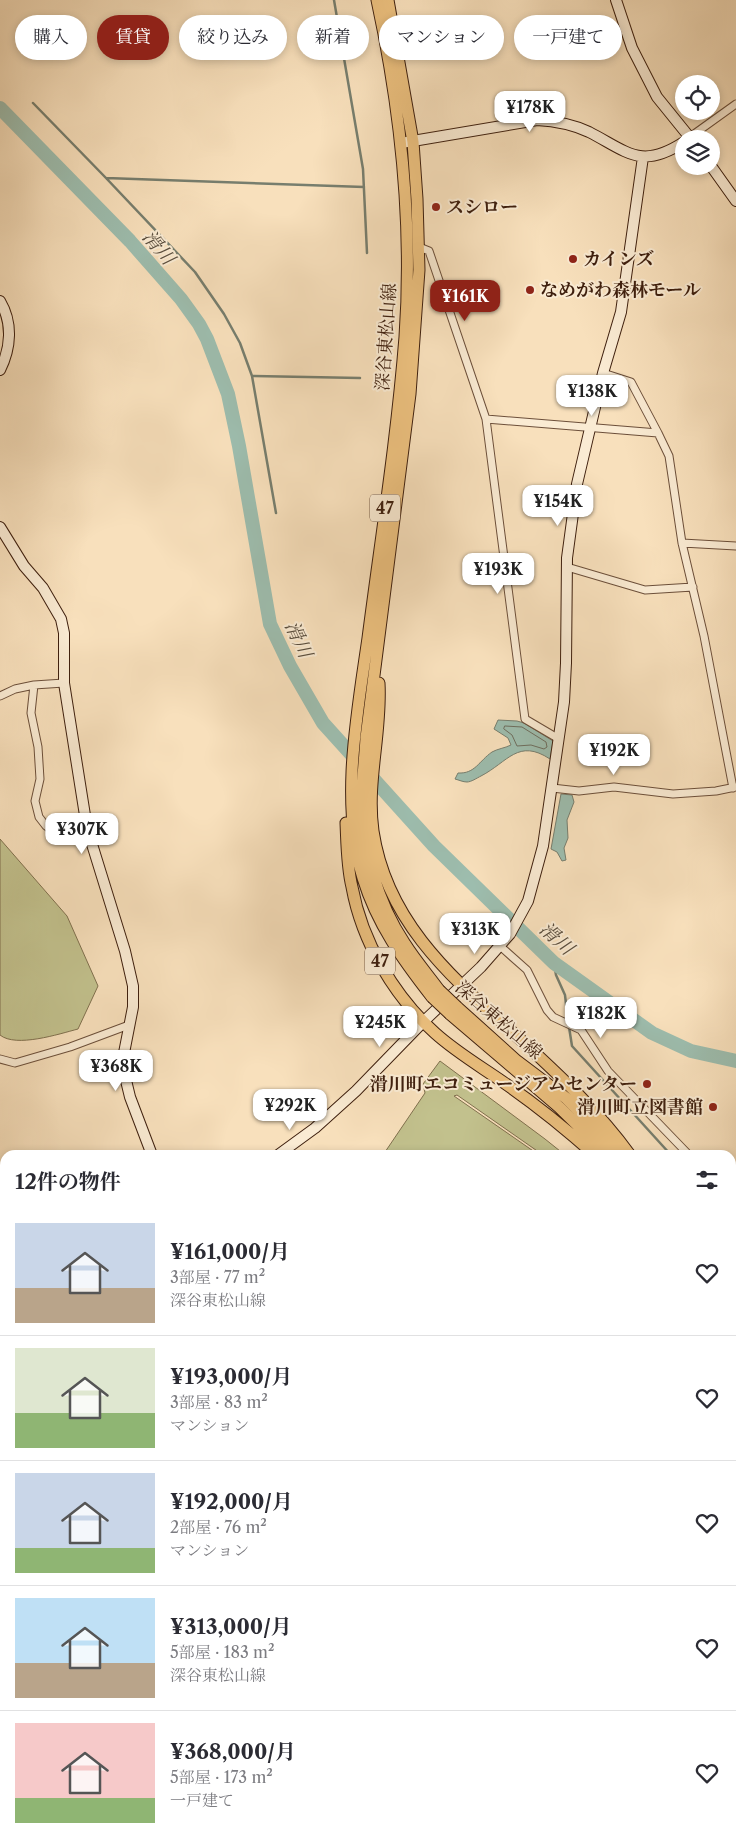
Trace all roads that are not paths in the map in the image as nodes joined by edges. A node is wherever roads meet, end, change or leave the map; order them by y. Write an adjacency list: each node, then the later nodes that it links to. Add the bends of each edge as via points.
1 (377, 0): 7 (main road, 深谷東松山線 / 47)
2 (388, 0): 7 (main road, 深谷東松山線 / 47)
3 (616, 0): 5 (street, via 632,48 657,97)
4 (736, 104): 6 (street)
5 (681, 130)
6 (700, 130)
7 (407, 142): 9 (street, via 549,120 572,125 626,153); 12 (main road, 深谷東松山線 / 47); 25 (main road, 深谷東松山線 / 47, via 405,336)
8 (675, 148): 9 (street)
9 (642, 157): 15 (street, via 621,312)
10 (717, 175): 11 (street)
11 (736, 202)
12 (419, 247): 16 (street, via 429,251); 24 (main road, 深谷東松山線 / 47, via 410,394)
13 (0, 301): 14 (street, via 10,341)
14 (0, 370)
15 (603, 372): 17 (street); 18 (street, via 631,382)
16 (486, 419): 17 (street); 29 (street, via 525,719)
17 (590, 428): 18 (street); 22 (street, via 577,484)
18 (658, 433): 20 (street, via 669,456)
19 (0, 527): 26 (street, via 61,619)
20 (682, 543): 21 (street); 23 (street)
21 (736, 546)
22 (567, 567): 23 (street, via 645,590); 29 (street, via 566,663)
23 (693, 588): 30 (street)
24 (377, 654): 34 (main road, 深谷東松山線 / 47, via 379,686 372,818 384,875 400,910); 35 (main road, 深谷東松山線 / 47, via 366,738 363,824 377,886 388,914)
25 (362, 677): 35 (main road, 深谷東松山線 / 47, via 352,808 363,877 385,932 403,960); 37 (main road, 深谷東松山線 / 47, via 349,729 345,791 352,888 365,932 376,955 402,997)
26 (64, 682): 27 (street); 32 (street)
27 (34, 685): 28 (street); 32 (street, via 31,713 38,747 40,779 35,800 39,817 59,836)
28 (0, 696)
29 (559, 740): 31 (street)
30 (734, 787): 31 (street, via 673,794 614,787 579,791)
31 (552, 788): 33 (street, via 543,846 526,906)
32 (90, 839): 38 (street, via 134,986)
33 (503, 942): 34 (street); 46 (street, via 527,970 552,1017 586,1035 608,1071)
34 (461, 986): 37 (street); 45 (main road, 深谷東松山線 / 47, via 591,1107)
35 (436, 994): 36 (main road, 深谷東松山線 / 47, bridge)
36 (453, 1011): 43 (main road, 深谷東松山線 / 47); 44 (main road, 深谷東松山線 / 47, via 566,1098)
37 (423, 1022): 41 (street, via 356,1091); 42 (main road, 深谷東松山線 / 47)
38 (129, 1025): 39 (street, via 15,1063); 40 (street, via 123,1068)
39 (0, 1060)
40 (150, 1150)
41 (285, 1150)
42 (589, 1150)
43 (603, 1150)
44 (616, 1150)
45 (626, 1150)
46 (684, 1150)

